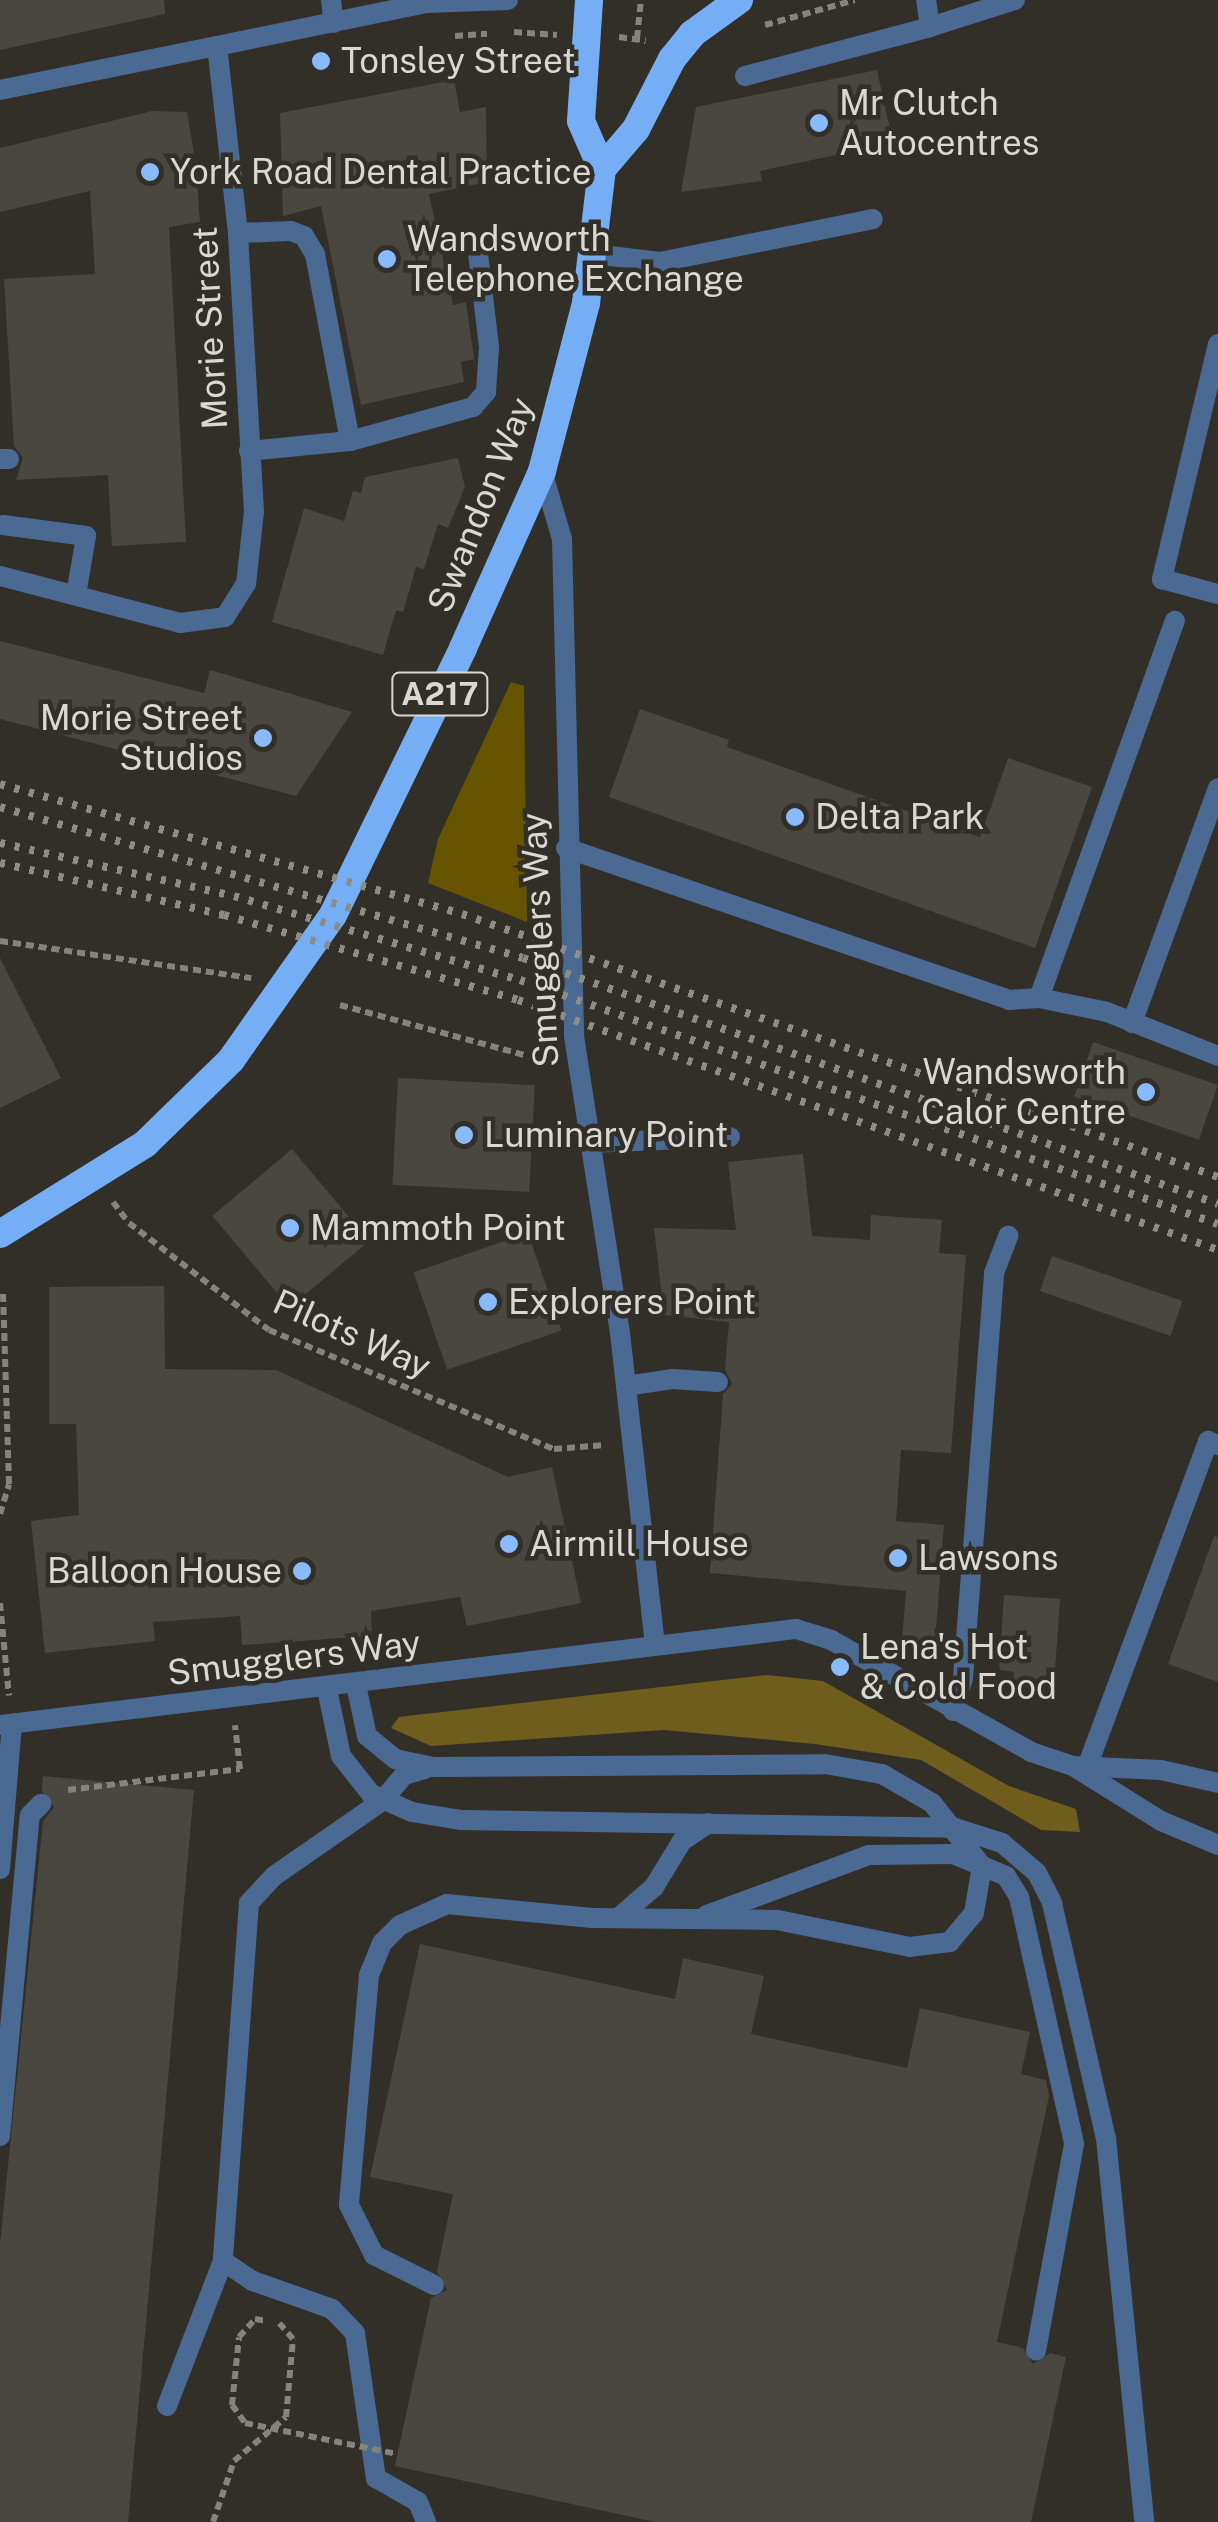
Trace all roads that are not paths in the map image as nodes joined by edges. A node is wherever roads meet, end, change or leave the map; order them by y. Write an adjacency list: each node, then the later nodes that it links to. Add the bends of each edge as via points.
1 (332, 0): 8 (street)
2 (445, 0): 3 (street); 8 (street)
3 (508, 0)
4 (589, 0): 13 (highway, Swandon Way / A217, via 581,120)
5 (739, 0): 13 (highway, via 692,34 636,129)
6 (926, 0): 9 (street)
7 (1016, 0): 9 (street)
8 (334, 23): 10 (street)
9 (930, 27): 11 (street)
10 (216, 46): 12 (street); 15 (street, Morie Street)
11 (745, 76)
12 (0, 90)
13 (602, 169): 17 (highway, Swandon Way / A217)
14 (874, 219): 17 (street, via 660,262)
15 (238, 232): 19 (street, via 291,230 304,236 314,254); 20 (street, Morie Street)
16 (478, 254): 19 (street, via 489,347 486,392 473,407)
17 (593, 254): 21 (highway, Swandon Way / A217, via 569,384)
18 (1218, 344): 24 (street, via 1162,579)
19 (350, 441): 20 (street)
20 (249, 451): 25 (street, Morie Street, via 252,545 236,606 210,623 180,623)
21 (542, 471): 28 (street, Smugglers Way, via 562,539); 34 (highway, Swandon Way / A217, via 333,915 286,983 230,1060 145,1144)
22 (3, 525): 25 (street, via 86,536)
23 (0, 576): 25 (street)
24 (1218, 594)
25 (76, 596)
26 (1175, 621): 29 (street)
27 (1218, 788): 30 (street)
28 (566, 848): 29 (street, via 1008,1000); 33 (street, Smugglers Way, via 574,1036)
29 (1039, 998): 30 (street)
30 (1132, 1022): 31 (street)
31 (1218, 1056)
32 (730, 1136): 33 (street)
33 (590, 1143): 37 (street, Smugglers Way)
34 (0, 1234)
35 (1008, 1236): 42 (street, via 994,1273 963,1678)
36 (718, 1382): 37 (street)
37 (626, 1386): 39 (street, Smugglers Way)
38 (1218, 1445): 44 (street, via 1208,1441)
39 (655, 1643): 40 (street, Smugglers Way); 42 (street, Smugglers Way, via 796,1630 831,1640)
40 (356, 1685): 41 (street, Smugglers Way); 45 (street, via 367,1736 395,1759)
41 (327, 1689): 43 (street, Smugglers Way); 48 (street, via 341,1756)
42 (952, 1710): 44 (street, Smugglers Way)
43 (6, 1725): 53 (street)
44 (1080, 1767): 46 (street, Smugglers Way, via 1162,1770); 51 (street, via 1160,1822)
45 (432, 1768): 48 (street, via 404,1774); 50 (street, via 825,1764 882,1774 932,1803)
46 (1218, 1783)
47 (48, 1798): 56 (street, via 30,1815)
48 (382, 1802): 49 (street, via 461,1820); 57 (street, via 274,1876 249,1903)
49 (711, 1822): 50 (street); 54 (street, via 682,1841 654,1886)
50 (955, 1828): 52 (street); 62 (street, via 1002,1843 1037,1873 1052,1903 1106,2138)
51 (1218, 1845)
52 (982, 1866): 55 (street, via 954,1854 869,1855); 55 (street, via 974,1914 950,1942 910,1947 777,1920); 59 (street, via 1006,1876 1019,1897 1074,2144)
53 (0, 1869)
54 (618, 1918): 55 (street); 58 (street, via 448,1904 421,1911 382,1944 369,1975 348,2205 374,2255)
55 (699, 1918)
56 (0, 2136)
57 (224, 2260): 60 (street); 61 (street, via 253,2280 332,2310 355,2334 376,2478 418,2502)
58 (434, 2285)
59 (1036, 2350)
60 (167, 2406)
61 (426, 2522)
62 (1144, 2522)

